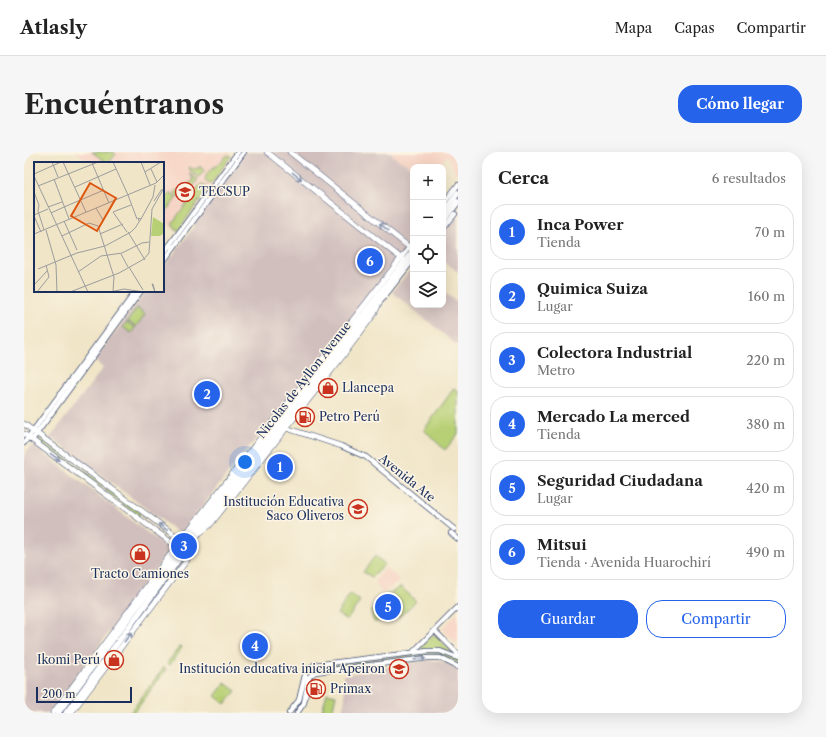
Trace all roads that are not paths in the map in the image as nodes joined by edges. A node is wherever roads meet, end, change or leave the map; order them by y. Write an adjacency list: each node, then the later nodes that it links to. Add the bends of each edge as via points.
1 (238, 152): 14 (street)
2 (244, 152): 15 (street)
3 (267, 152): 16 (main road, one-way to 16)
4 (290, 152): 13 (main road, one-way to 4)
5 (458, 185): 7 (street)
6 (458, 194): 9 (main road)
7 (446, 200)
8 (458, 202): 11 (main road)
9 (446, 209)
10 (455, 214): 12 (street)
11 (446, 216)
12 (446, 225)
13 (410, 248)
14 (164, 253)
15 (164, 261)
16 (407, 261): 20 (main road, Nicolas de Ayllon Avenue); 20 (main road, Nicolas de Ayllon Avenue, via 383,296); 29 (main road, Nicolas de Ayllon Avenue)
17 (135, 292): 21 (street)
18 (140, 292): 21 (street)
19 (24, 424): 21 (main road)
20 (282, 426): 28 (street, Avenida Ate, via 366,457 453,531); 29 (main road, Nicolas de Ayllon Avenue); 29 (main road, Nicolas de Ayllon Avenue, via 198,533)
21 (35, 432): 22 (street); 24 (main road)
22 (28, 437): 23 (street); 25 (main road, one-way to 25)
23 (24, 443)
24 (106, 484): 25 (main road); 26 (main road)
25 (100, 491): 27 (main road)
26 (142, 511): 27 (main road); 29 (main road, one-way to 26)
27 (137, 518): 30 (main road)
28 (458, 540)
29 (185, 543): 30 (main road, Nicolas de Ayllon Avenue); 30 (main road, Nicolas de Ayllon Avenue)
30 (180, 549): 37 (main road, Nicolas de Ayllon Avenue); 38 (main road, Nicolas de Ayllon Avenue); 39 (main road, Nicolas de Ayllon Avenue, one-way to 30, via 187,560)
31 (458, 607): 32 (street)
32 (435, 630): 33 (street); 34 (street)
33 (412, 653): 35 (street, via 440,651); 43 (street, via 314,665 306,672 299,700)
34 (458, 654)
35 (458, 658)
36 (458, 667): 44 (street, one-way to 36, via 304,703 312,673 428,658 440,658)
37 (78, 681): 38 (main road); 40 (main road, Nicolas de Ayllon Avenue)
38 (78, 692): 39 (main road); 41 (main road, Nicolas de Ayllon Avenue); 42 (main road, Nicolas de Ayllon Avenue)
39 (72, 711)
40 (53, 713)
41 (58, 713)
42 (66, 713)
43 (289, 713)
44 (297, 713)

